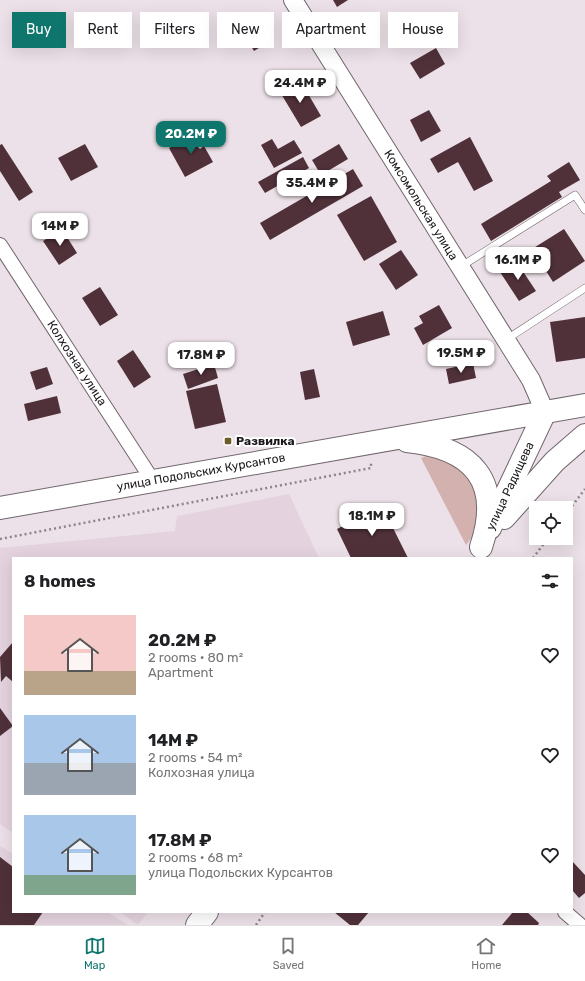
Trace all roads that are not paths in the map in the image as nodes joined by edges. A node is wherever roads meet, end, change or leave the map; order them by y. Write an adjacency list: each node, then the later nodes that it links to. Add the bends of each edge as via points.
1 (293, 0): 4 (street, Комсомольская улица)
2 (585, 210): 4 (lane, via 575,195)
3 (0, 245): 11 (street, Колхозная улица)
4 (460, 267): 6 (street, Комсомольская улица)
5 (585, 288): 6 (lane)
6 (506, 340): 8 (street, Комсомольская улица, via 531,380)
7 (585, 405): 8 (main road, улица Подольских Курсантов)
8 (545, 412): 10 (main road, улица Подольских Курсантов); 13 (main road, улица Радищева, via 501,508)
9 (585, 435): 13 (main road, via 546,471)
10 (386, 440): 11 (main road, улица Подольских Курсантов); 13 (main road, via 436,446 459,456 478,473 485,486 489,511)
11 (154, 481): 12 (main road, улица Подольских Курсантов)
12 (0, 508)
13 (477, 552)
14 (206, 913): 16 (main road)
15 (566, 913): 17 (street)
16 (197, 925)
17 (580, 925)

